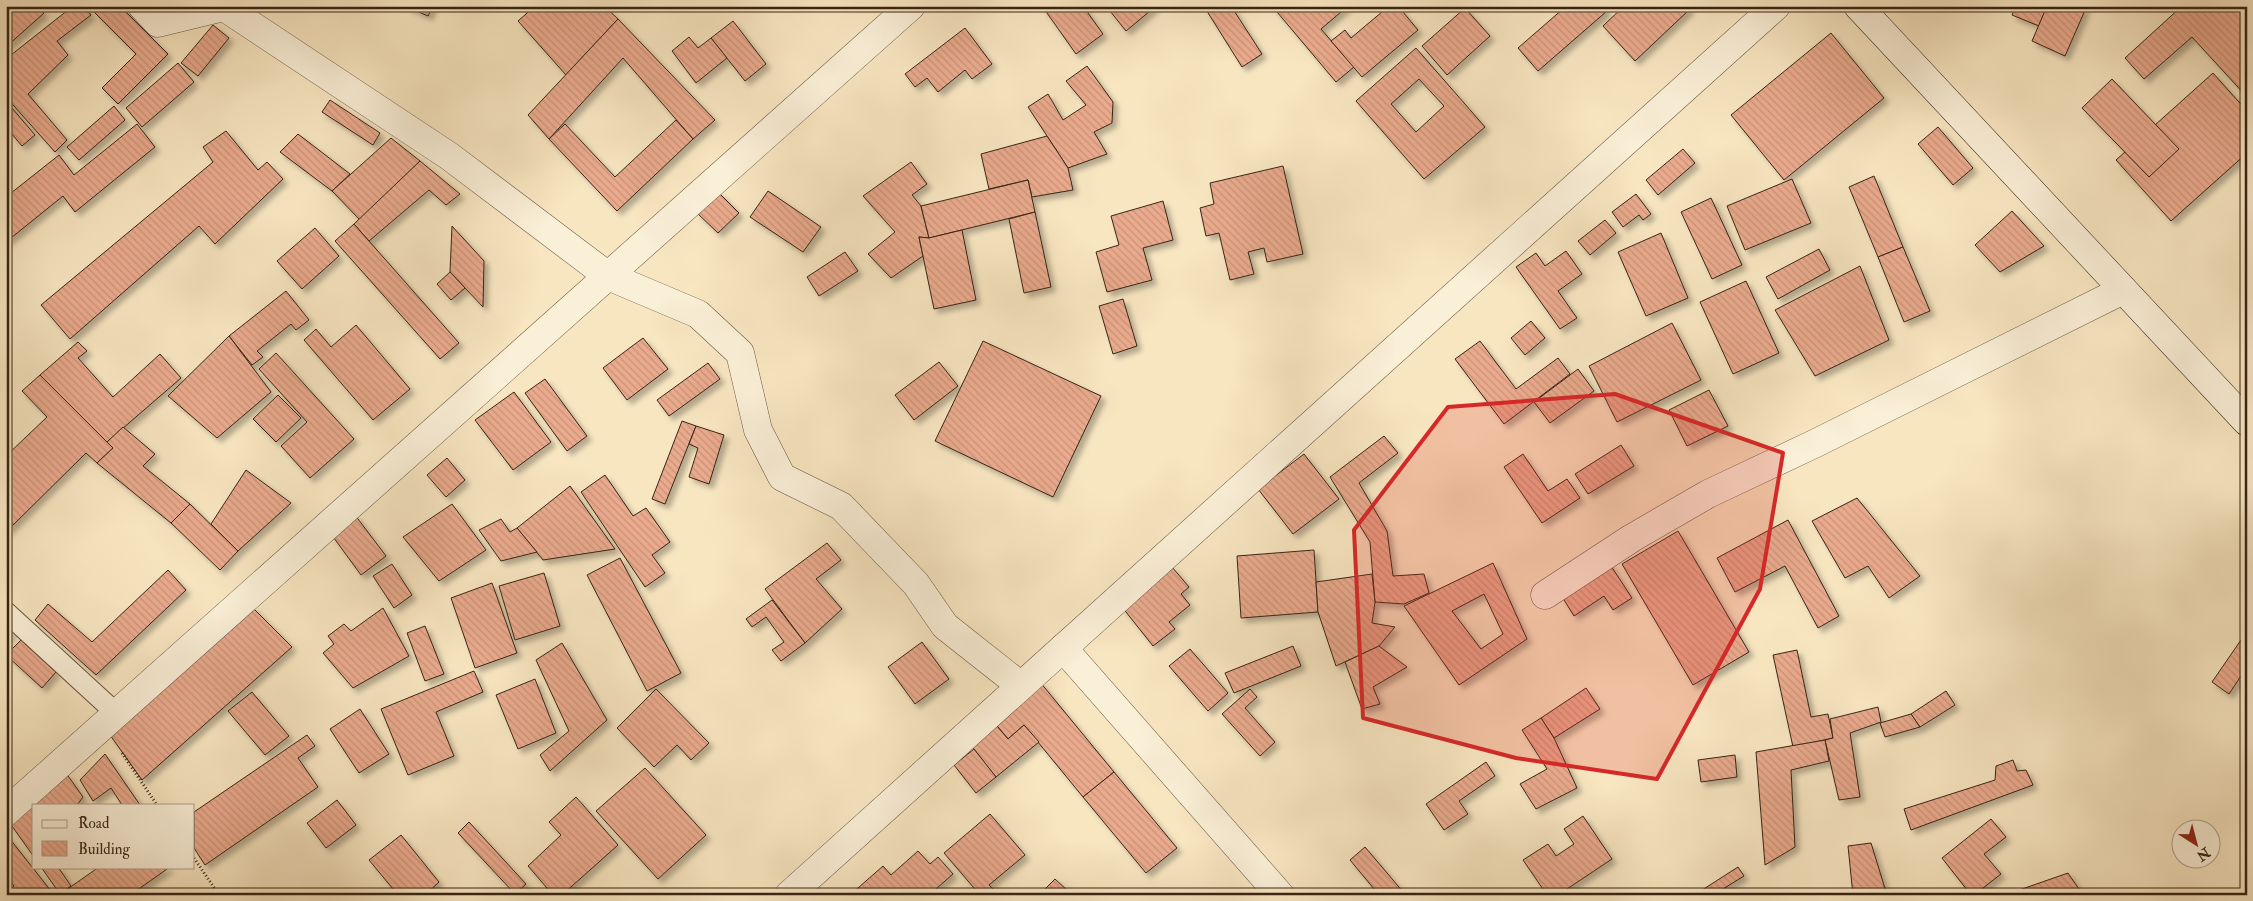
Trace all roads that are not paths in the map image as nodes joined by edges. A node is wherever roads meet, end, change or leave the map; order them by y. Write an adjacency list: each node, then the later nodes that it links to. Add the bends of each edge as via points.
1 (142, 6): 5 (street, via 158,23 224,7 449,156)
2 (911, 6): 5 (street)
3 (1776, 6): 10 (street)
4 (1858, 6): 6 (street)
5 (608, 276): 11 (street, via 698,314 740,352 758,430 782,477 841,506 916,584 945,626); 12 (street)
6 (2123, 290): 7 (street); 8 (street, via 1708,494 1632,538)
7 (2247, 422)
8 (1545, 595)
9 (6, 612): 12 (lane)
10 (1063, 648): 11 (street); 15 (street)
11 (1021, 686): 14 (street)
12 (110, 720): 13 (street)
13 (6, 812)
14 (789, 895)
15 (1280, 895)

